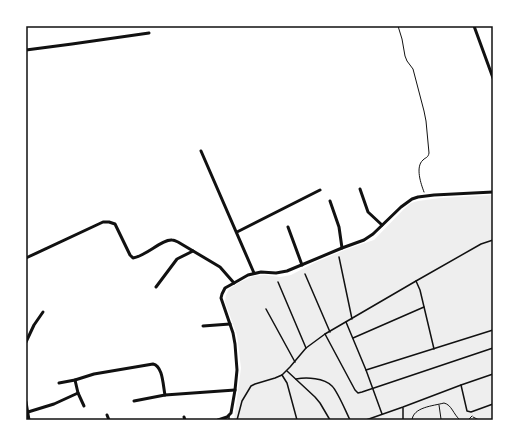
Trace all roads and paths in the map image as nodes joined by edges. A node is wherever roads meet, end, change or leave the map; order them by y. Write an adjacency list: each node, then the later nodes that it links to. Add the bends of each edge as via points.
1 (398, 26): 10 (path, via 407,62 413,69 426,121 429,153 422,161 419,174)
2 (474, 26): 5 (street)
3 (149, 33): 4 (street)
4 (26, 50)
5 (493, 78)
6 (202, 151): 14 (street)
7 (360, 189): 12 (street, via 368,212)
8 (320, 190): 14 (street)
9 (493, 192): 10 (street)
10 (426, 196): 12 (street, via 412,199)
11 (330, 201): 16 (street, via 339,227)
12 (382, 225): 16 (street, via 364,240)
13 (288, 227): 20 (street)
14 (237, 232): 21 (street)
15 (493, 240): 23 (lane, via 481,244)
16 (342, 248): 20 (street)
17 (193, 251): 18 (street, via 171,240 133,258 115,224 103,222); 25 (street, via 220,267); 26 (street, via 177,259)
18 (26, 258)
19 (339, 258): 30 (lane)
20 (302, 265): 21 (street, via 281,272)
21 (254, 273): 25 (street)
22 (305, 274): 35 (lane)
23 (416, 281): 27 (lane); 30 (lane)
24 (278, 282): 39 (lane)
25 (234, 283): 32 (street, via 225,288 222,294 222,302)
26 (156, 287)
27 (424, 307): 37 (lane); 41 (lane)
28 (266, 309): 42 (lane)
29 (43, 312): 38 (street)
30 (352, 319): 31 (lane)
31 (346, 322): 35 (lane); 37 (lane)
32 (230, 324): 33 (street); 52 (street, via 236,353)
33 (203, 326)
34 (493, 330): 41 (lane)
35 (330, 332): 36 (lane)
36 (325, 334): 39 (lane); 51 (lane, via 356,391)
37 (352, 338): 43 (lane)
38 (26, 342)
39 (306, 348): 42 (lane)
40 (493, 348): 51 (lane)
41 (434, 349): 43 (lane)
42 (295, 362): 44 (lane)
43 (366, 370): 51 (lane)
44 (287, 371): 45 (lane); 47 (lane)
45 (282, 374): 70 (lane, via 251,386 242,401); 71 (lane, via 287,382)
46 (493, 374): 50 (lane)
47 (296, 379): 72 (lane, via 320,403); 73 (lane, via 310,377 330,384)
48 (75, 380): 49 (street); 53 (street); 54 (street, via 94,374 156,364 161,371)
49 (59, 383)
50 (461, 385): 60 (lane); 61 (lane, via 467,410)
51 (373, 388): 63 (lane)
52 (235, 390): 54 (street); 66 (street)
53 (78, 393): 59 (street); 62 (street)
54 (165, 395): 55 (street)
55 (134, 401)
56 (26, 404): 62 (street)
57 (439, 404): 76 (path, via 415,412); 77 (path); 78 (path, via 447,404)
58 (493, 404): 61 (lane)
59 (84, 406)
60 (403, 407): 63 (lane); 75 (lane)
61 (473, 411): 65 (path)
62 (28, 412): 67 (street)
63 (382, 414): 74 (lane)
64 (107, 415): 68 (street)
65 (472, 417): 79 (path); 80 (path)
66 (229, 418): 69 (street)
67 (29, 420)
68 (109, 420)
69 (218, 420)
70 (237, 420)
71 (297, 420)
72 (330, 420)
73 (350, 420)
74 (366, 420)
75 (403, 420)
76 (412, 420)
77 (440, 420)
78 (460, 420)
79 (468, 420)
80 (479, 420)

